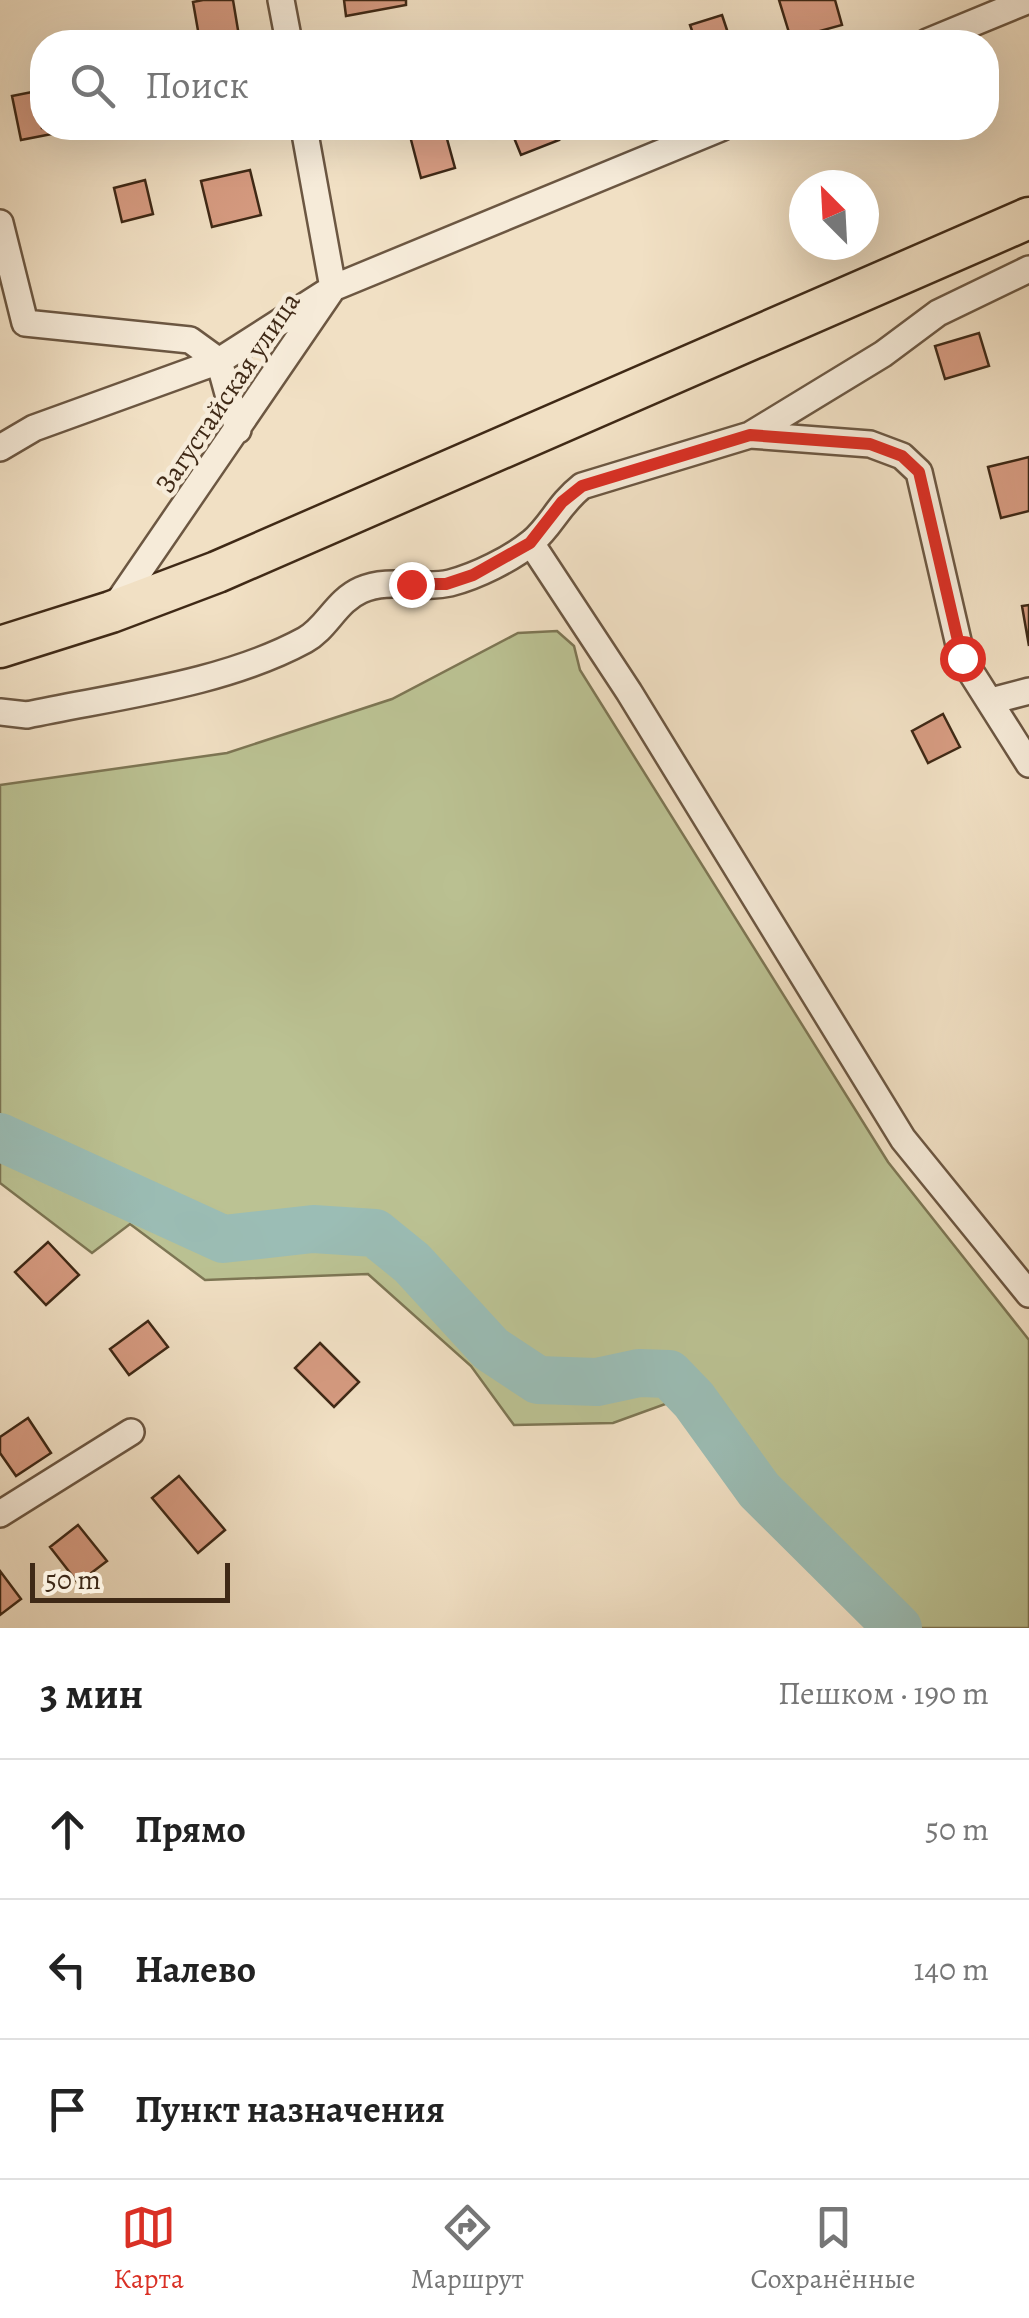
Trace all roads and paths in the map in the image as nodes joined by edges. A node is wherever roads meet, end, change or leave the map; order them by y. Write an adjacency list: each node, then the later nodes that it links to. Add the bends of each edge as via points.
1 (281, 0): 3 (street)
2 (1029, 0): 4 (street)
3 (287, 30)
4 (956, 30)
5 (306, 140): 10 (street, Загустайская улица)
6 (692, 140): 10 (street)
7 (1029, 218): 16 (main road, via 217,572)
8 (0, 224): 11 (street, via 25,324 190,340)
9 (1029, 269): 13 (street, via 938,313)
10 (333, 288): 11 (street); 12 (street, Загустайская улица)
11 (219, 361): 12 (street); 14 (street, via 34,428)
12 (238, 430): 16 (street, Загустайская улица)
13 (750, 435): 15 (street, via 582,486); 19 (street, via 870,444 902,456 919,472 962,658)
14 (0, 448)
15 (530, 543): 20 (street, via 446,584 380,583 357,591 308,638 229,672 27,715); 22 (street, via 903,1139)
16 (111, 612): 17 (main road)
17 (0, 647)
18 (1029, 691): 19 (street)
19 (991, 701): 21 (street)
20 (0, 712)
21 (1029, 764)
22 (1029, 1294)
23 (131, 1432): 24 (street)
24 (0, 1514)

